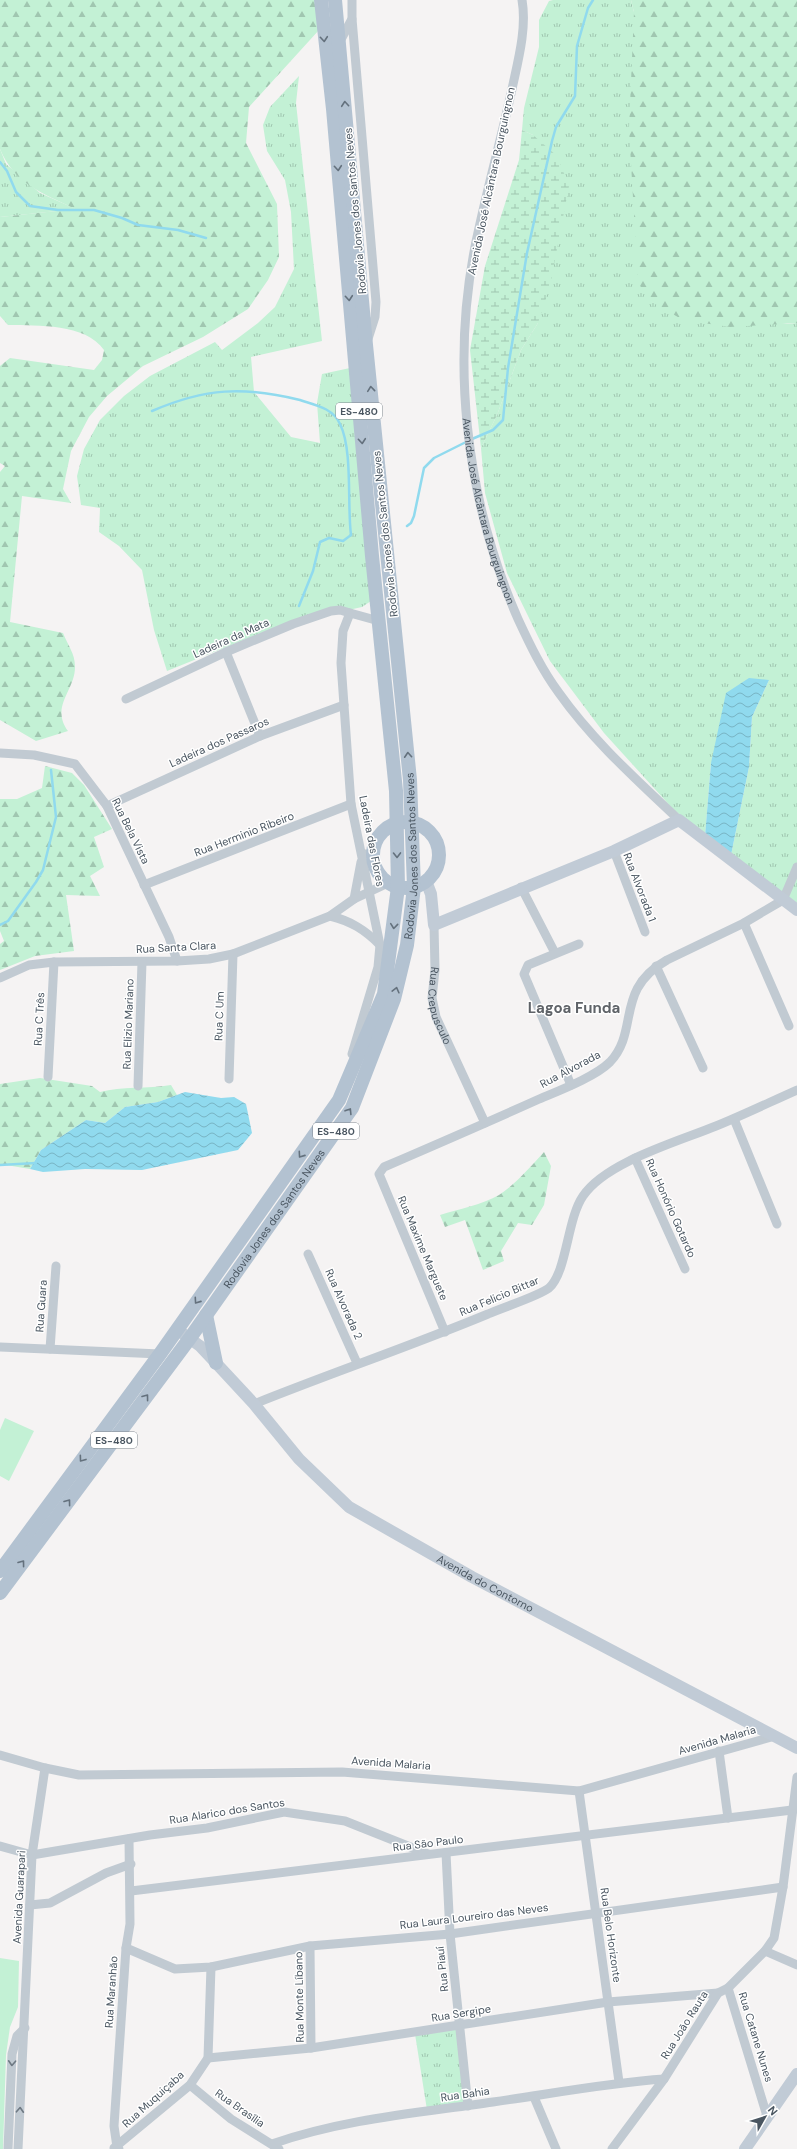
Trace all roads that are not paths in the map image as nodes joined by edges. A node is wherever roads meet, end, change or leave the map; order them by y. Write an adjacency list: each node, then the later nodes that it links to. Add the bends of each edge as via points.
1 (321, 0): 9 (main road, Rodovia Jones dos Santos Neves / ES-480, one-way to 9)
2 (335, 0): 6 (main road, Rodovia Jones dos Santos Neves / ES-480)
3 (352, 0): 5 (street)
4 (522, 0): 17 (street, Avenida José Alcântara Bourguingnon, via 517,63 474,250 465,313 467,402 473,471 497,567 536,657 559,694 576,714 619,763)
5 (352, 19): 6 (street); 7 (street, via 376,302 375,317)
6 (339, 43): 7 (main road, Rodovia Jones dos Santos Neves / ES-480, one-way to 6)
7 (366, 345): 19 (main road, Rodovia Jones dos Santos Neves / ES-480, one-way to 7, via 406,736)
8 (350, 613): 9 (street); 10 (street, Ladeira da Mata, via 336,610 316,615); 12 (street, Ladeira das Flores, via 342,637)
9 (379, 621): 18 (main road, Rodovia Jones dos Santos Neves / ES-480)
10 (226, 652): 11 (street, Ladeira da Mata); 13 (street)
11 (126, 699)
12 (344, 705): 13 (street, Ladeira dos Passaros); 15 (street, Ladeira das Flores)
13 (260, 736): 16 (street, Ladeira dos Passaros)
14 (0, 753): 16 (street, Rua Bela Vista, via 34,755 75,764)
15 (351, 804): 21 (street, Ladeira das Flores); 24 (street, Rua Herminio Ribeiro)
16 (107, 806): 24 (street, Rua Bela Vista)
17 (679, 820): 20 (main road); 29 (main road, Avenida José Alcântara Bourguingnon)
18 (397, 822): 19 (main road); 21 (main road, via 378,835); 25 (main road, Rodovia Jones dos Santos Neves / ES-480, one-way to 25)
19 (412, 822): 23 (main road, Rodovia Jones dos Santos Neves / ES-480); 23 (main road, via 422,825 430,832 438,848 437,866)
20 (614, 851): 26 (main road); 34 (street, Rua Alvorada 1)
21 (367, 854): 25 (main road, via 377,872); 27 (street, Ladeira das Flores); 28 (street)
22 (797, 867): 29 (street)
23 (420, 884): 25 (main road); 33 (main road, Rua Crepusculo, via 431,894); 60 (main road, Rodovia Jones dos Santos Neves / ES-480, one-way to 23, via 352,1108 394,999)
24 (144, 885): 39 (street, Rua Bela Vista)
25 (393, 885): 27 (street, Rua Santa Clara); 51 (main road, Rodovia Jones dos Santos Neves / ES-480, one-way to 51, via 384,994)
26 (521, 888): 33 (main road); 37 (street)
27 (369, 893): 28 (street, Rua Santa Clara); 36 (street, Ladeira das Flores)
28 (354, 899): 31 (street, Rua Santa Clara)
29 (783, 900): 30 (main road, Avenida José Alcântara Bourguingnon); 32 (street, Rua Alvorada)
30 (797, 910)
31 (330, 916): 36 (street, via 355,924); 38 (street, Rua Santa Clara)
32 (744, 923): 42 (street, Rua Alvorada); 44 (street)
33 (434, 925): 53 (street, Rua Crepusculo, via 435,970 432,998 436,1017)
34 (645, 932)
35 (578, 944): 37 (street)
36 (380, 945): 51 (street, Ladeira das Flores, via 378,967)
37 (555, 953): 48 (street, via 528,965 524,974)
38 (233, 954): 39 (street, Rua Santa Clara); 47 (street, Rua C Um)
39 (177, 961): 41 (street, Rua Santa Clara)
40 (54, 962): 41 (street, Rua Santa Clara); 43 (street, Rua Santa Clara, via 29,965); 46 (street, Rua C Três)
41 (142, 962): 49 (street, Rua Elizio Mariano)
42 (656, 966): 45 (street); 48 (street, Rua Alvorada, via 643,978 632,998 621,1046 616,1054 603,1068)
43 (0, 978)
44 (789, 1026)
45 (703, 1068)
46 (48, 1077)
47 (229, 1079)
48 (570, 1085): 53 (street, Rua Alvorada)
49 (138, 1086)
50 (797, 1090): 52 (street, Rua Felicio Bittar)
51 (339, 1100): 62 (main road, Rodovia Jones dos Santos Neves / ES-480, one-way to 62)
52 (734, 1119): 54 (street, Rua Felicio Bittar); 56 (street)
53 (485, 1123): 55 (street, Rua Alvorada, via 384,1167)
54 (634, 1158): 59 (street, Rua Honório Gotardo); 61 (street, Rua Felicio Bittar, via 597,1181 582,1196 571,1223 561,1267 549,1288)
55 (379, 1174): 61 (street, Rua Maxime Marguete)
56 (777, 1224)
57 (308, 1254): 68 (street, Rua Alvorada 2)
58 (56, 1266): 65 (street, Rua Guara)
59 (685, 1269)
60 (206, 1315): 63 (main road, Rodovia Jones dos Santos Neves / ES-480); 67 (main road)
61 (445, 1332): 68 (street, Rua Felicio Bittar)
62 (173, 1335): 63 (main road, Avenida do Contorno); 66 (main road, Rodovia Jones dos Santos Neves / ES-480)
63 (187, 1342): 67 (main road, Avenida do Contorno); 70 (main road, Rodovia Jones dos Santos Neves / ES-480, one-way to 63)
64 (0, 1347): 65 (street)
65 (50, 1349): 66 (street)
66 (160, 1354): 70 (main road, Rodovia Jones dos Santos Neves / ES-480, one-way to 70)
67 (216, 1363): 69 (main road, Avenida do Contorno)
68 (357, 1363): 69 (street, Rua Felicio Bittar)
69 (254, 1404): 72 (main road, Avenida do Contorno, via 298,1459 350,1507 472,1577)
70 (4, 1573): 71 (main road, Rodovia Jones dos Santos Neves / ES-480)
71 (0, 1593)
72 (775, 1736): 73 (main road, Avenida do Contorno); 74 (street, Avenida Malaria)
73 (797, 1748)
74 (719, 1750): 78 (street, Avenida Malaria); 80 (street)
75 (0, 1755): 76 (street, Avenida Malaria)
76 (45, 1768): 78 (street, Avenida Malaria, via 79,1775 342,1772); 85 (street, Avenida Guarapari)
77 (797, 1777): 79 (street, Rua João Rauta)
78 (579, 1790): 81 (street, Rua Belo Horizonte)
79 (792, 1810): 80 (street, Rua São Paulo); 88 (street, Rua João Rauta)
80 (728, 1818): 81 (street, Rua São Paulo)
81 (584, 1836): 84 (street, Rua São Paulo); 91 (street, Rua Belo Horizonte)
82 (129, 1839): 85 (street, Rua Alarico dos Santos); 86 (street, Rua Alarico dos Santos, via 207,1828 284,1812 345,1821); 87 (street, Rua Maranhão)
83 (0, 1846): 85 (street, Rua Alarico dos Santos)
84 (446, 1853): 86 (street, Rua São Paulo); 92 (street, Rua Piauí)
85 (32, 1855): 90 (street, Avenida Guarapari)
86 (429, 1855): 89 (street, Rua São Paulo)
87 (131, 1864): 89 (street, Rua Maranhão); 90 (street, via 106,1873 50,1903)
88 (783, 1887): 91 (street, Rua Laura Loureiro das Neves); 95 (street, Rua João Rauta, via 774,1938)
89 (131, 1891): 94 (street, Rua Maranhão)
90 (30, 1905): 102 (street, Avenida Guarapari)
91 (596, 1912): 92 (street, Rua Laura Loureiro das Neves); 100 (street, Rua Belo Horizonte)
92 (450, 1934): 93 (street, Rua Laura Loureiro das Neves); 101 (street, Rua Piauí)
93 (310, 1946): 97 (street, Rua Laura Loureiro das Neves); 103 (street, Rua Monte Líbano)
94 (126, 1948): 97 (street, Rua Laura Loureiro das Neves, via 175,1969); 113 (street, Rua Maranhão, via 114,2126)
95 (765, 1951): 96 (street); 98 (street, Rua João Rauta)
96 (797, 1965)
97 (211, 1967): 104 (street)
98 (728, 1988): 99 (street, Rua João Rauta); 111 (street, Rua Catane Nunes)
99 (718, 1993): 100 (street, Rua Sergipe); 106 (street, Rua João Rauta)
100 (608, 2002): 101 (street, Rua Sergipe); 107 (street, Rua Belo Horizonte)
101 (459, 2025): 103 (street, Rua Sergipe); 110 (street, Rua Piauí)
102 (25, 2028): 114 (street, Avenida Guarapari, one-way to 114, via 17,2036 12,2054); 115 (street, Avenida Guarapari, one-way to 102)
103 (311, 2048): 104 (street, Rua Sergipe)
104 (208, 2058): 108 (street, Rua Muquiçaba)
105 (797, 2074): 111 (main road)
106 (664, 2079): 107 (street, Rua Bahia); 117 (street, Rua João Rauta)
107 (619, 2082): 109 (street, Rua Bahia)
108 (190, 2086): 112 (street, Rua Brasília, via 231,2119); 113 (street, Rua Muquiçaba)
109 (534, 2097): 110 (street, Rua Bahia); 116 (street)
110 (468, 2106): 112 (street, Rua Bahia, via 360,2121 302,2134)
111 (767, 2116): 118 (main road)
112 (275, 2147)
113 (116, 2148)
114 (8, 2149)
115 (18, 2149)
116 (556, 2149)
117 (612, 2149)
118 (745, 2149)

